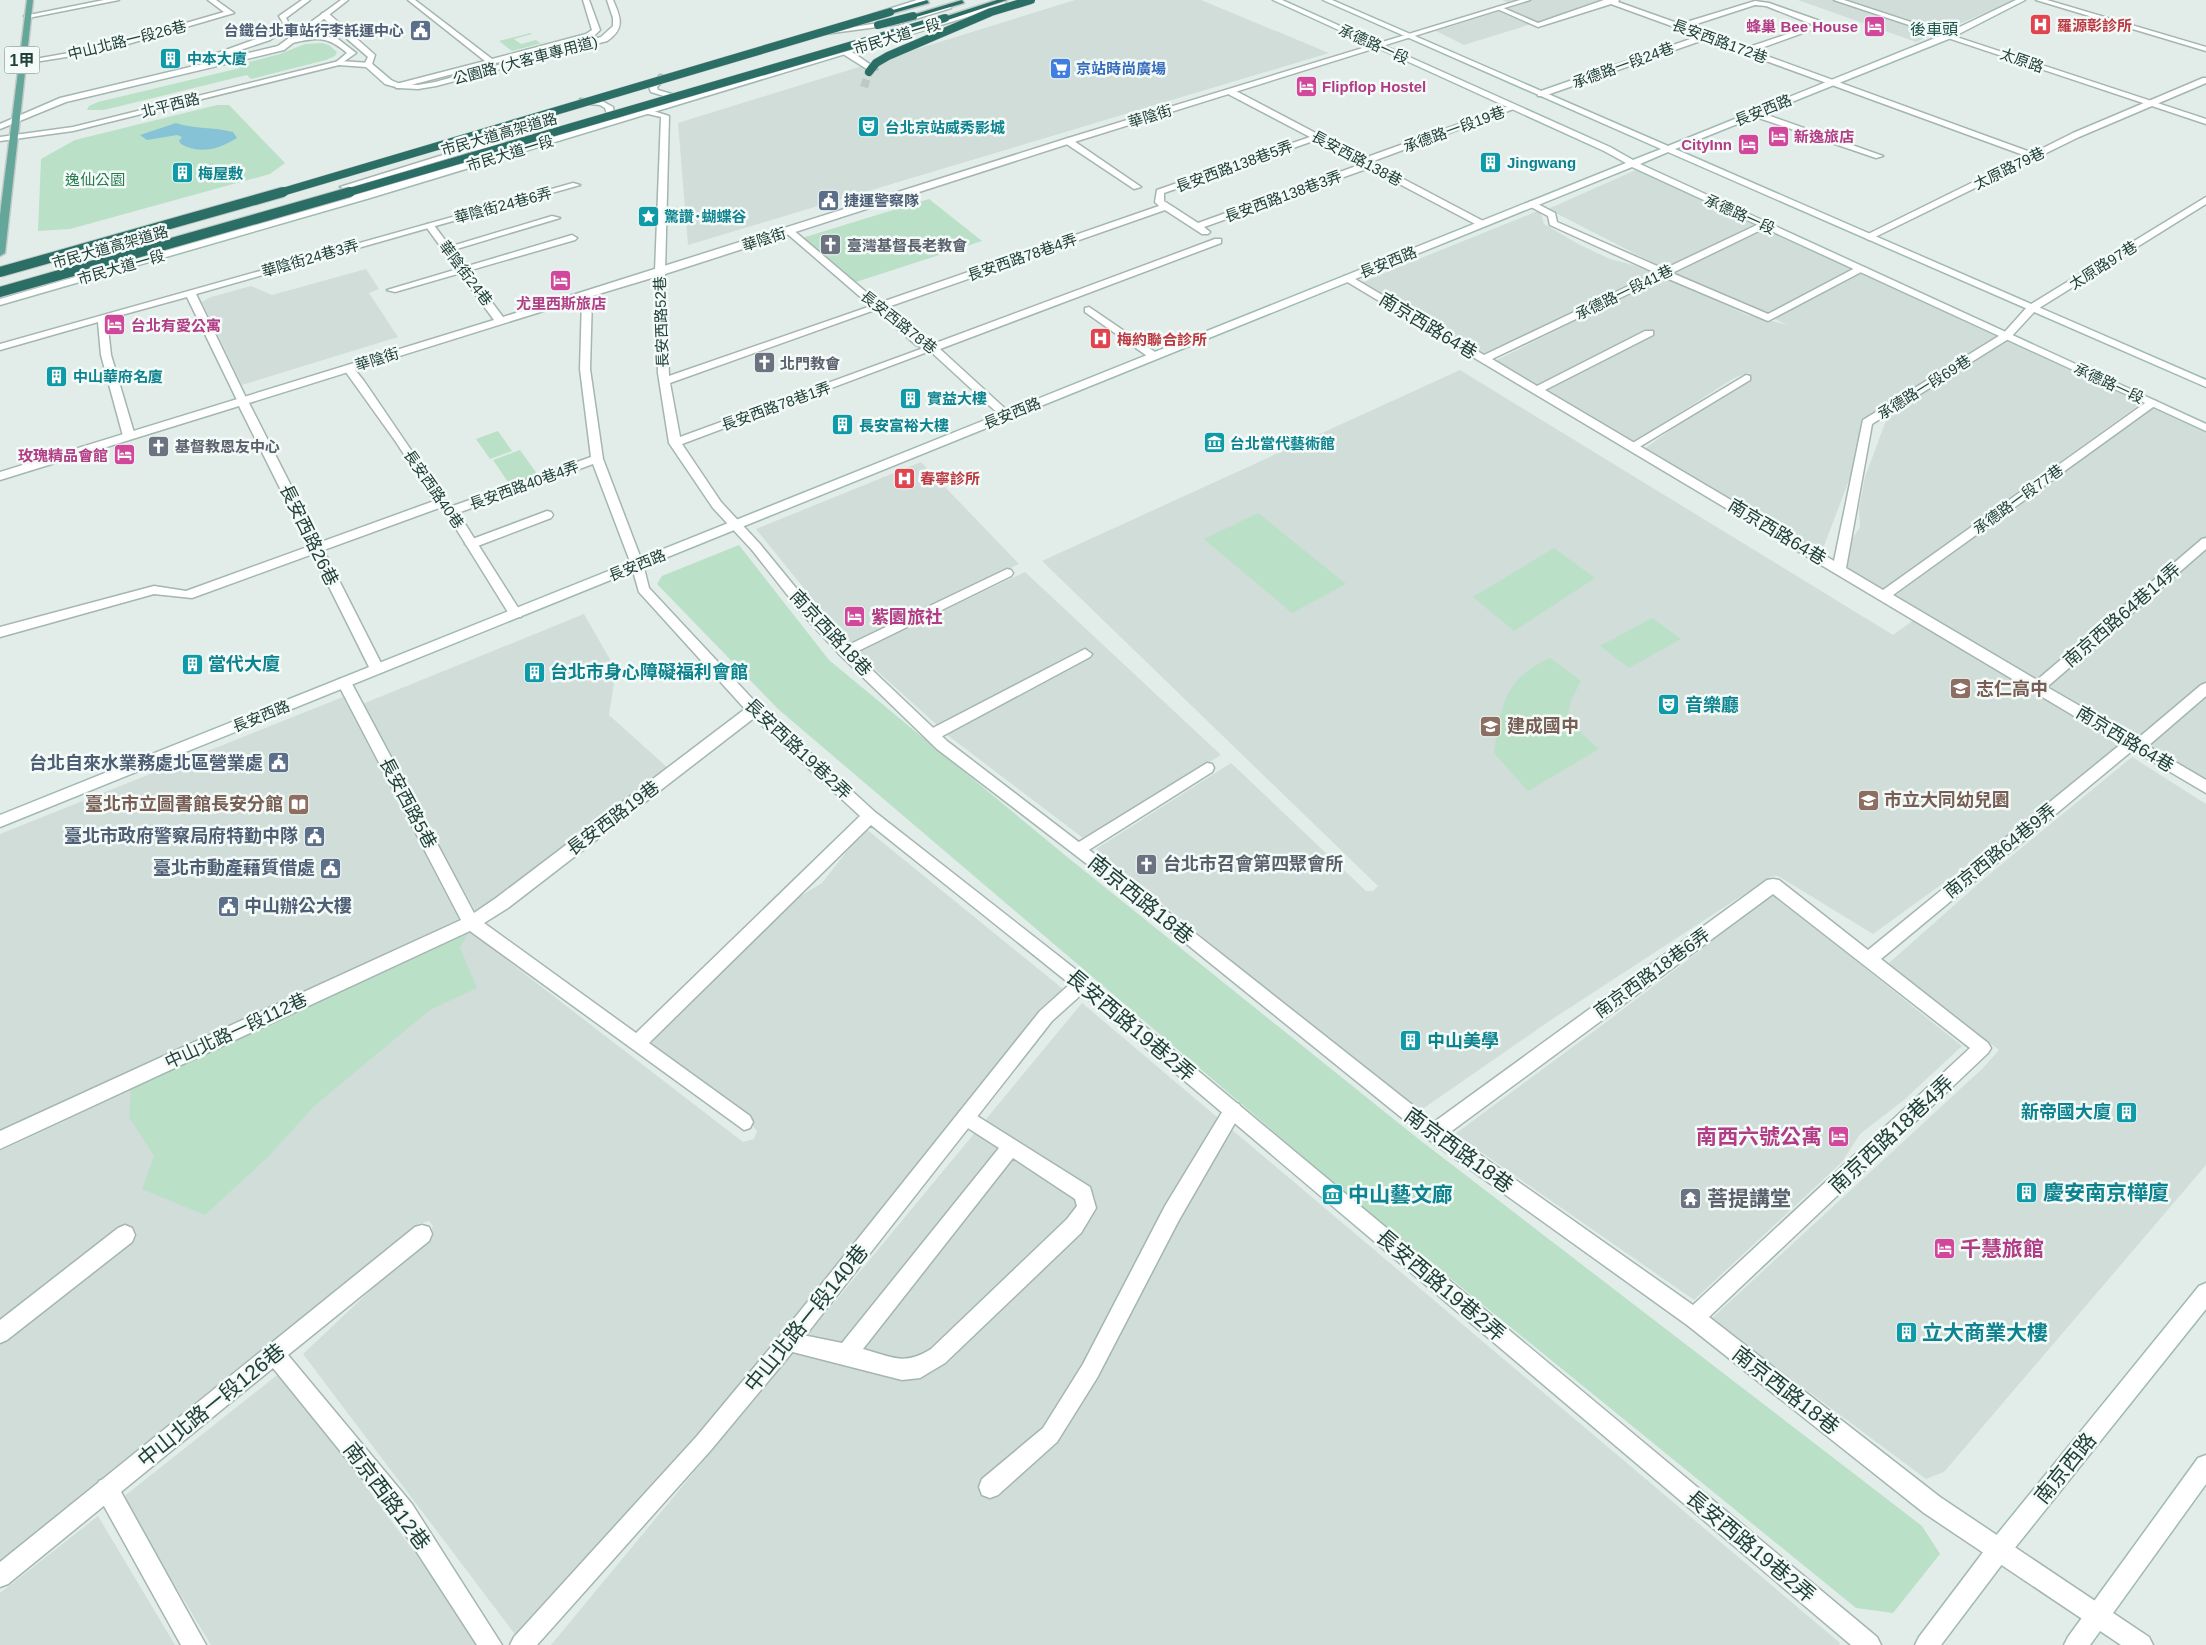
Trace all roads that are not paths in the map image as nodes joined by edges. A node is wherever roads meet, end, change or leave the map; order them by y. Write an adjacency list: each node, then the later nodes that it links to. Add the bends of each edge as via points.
1 (30, 0): 26 (main road, 1甲)
2 (116, 0): 26 (street)
3 (231, 0): 22 (street)
4 (308, 0): 39 (street, via 282,18 287,23 267,38)
5 (345, 0): 25 (street, 北平西路)
6 (412, 0): 42 (street)
7 (586, 0): 42 (street, via 596,30 589,36)
8 (610, 0): 51 (street, 公園路 (大客車專用道), via 618,22 614,33 604,39 436,84)
9 (925, 0): 30 (street, 市民大道一段)
10 (934, 0): 45 (highway, 市民大道高架道路, bridge)
11 (969, 0): 27 (highway)
12 (1004, 0): 48 (highway, 市民大道高架道路, bridge)
13 (1018, 0): 38 (street, 市民大道一段)
14 (1031, 0): 46 (highway, bridge, via 991,12 888,56)
15 (1276, 0): 35 (street, 承德路一段)
16 (1326, 0): 31 (street, 承德路一段)
17 (1527, 0): 24 (street, 華陰街)
18 (1611, 0): 24 (street, via 1538,25); 29 (street, 長安西路172巷)
19 (1837, 0): 33 (street, 太原路)
20 (2022, 0): 33 (street, 長安西路)
21 (2039, 0): 36 (street)
22 (214, 2): 41 (street, 中山北路一段26巷, via 230,14 104,49)
23 (949, 7): 28 (street)
24 (1499, 8): 31 (street, 華陰街)
25 (325, 15): 34 (street, 北平西路); 44 (street, via 372,57)
26 (28, 16): 41 (main road, 1甲)
27 (913, 16): 45 (highway, bridge); 48 (highway, bridge)
28 (899, 22): 30 (street); 40 (street)
29 (1679, 26): 32 (street, 長安西路172巷); 37 (street, via 1755,3 1767,4 1817,23 1818,26)
30 (801, 36): 47 (street, 市民大道一段)
31 (1408, 36): 35 (street, 華陰街); 53 (street, 承德路一段)
32 (1706, 36): 37 (street, 長安西路172巷); 53 (street, 承德路一段24巷)
33 (1948, 36): 50 (street, 長安西路); 56 (street, 太原路)
34 (288, 42): 43 (street, 北平西路, via 317,36 335,38 352,53); 61 (street, 北平西路, via 281,48 64,100)
35 (1378, 46): 52 (street, 華陰街); 57 (street, 承德路一段)
36 (2206, 49)
37 (1746, 51): 50 (street, 長安西路172巷)
38 (846, 52): 40 (street, 市民大道一段); 46 (street)
39 (216, 55)
40 (832, 56): 54 (street, 市民大道一段)
41 (22, 62): 61 (main road, 1甲)
42 (490, 62): 51 (street)
43 (339, 63): 44 (street, 北平西路); 65 (street, 北平西路, via 73,129)
44 (368, 65): 51 (street, via 388,82)
45 (720, 65): 93 (highway, 市民大道高架道路, bridge, via 255,201)
46 (871, 70)
47 (663, 77): 54 (street, via 653,87 655,92); 55 (street, 市民大道一段)
48 (739, 78): 99 (highway, 市民大道高架道路, bridge)
49 (2206, 80): 56 (street, 太原路79巷)
50 (1833, 82): 59 (street, 長安西路); 73 (street, 長安西路172巷)
51 (399, 86)
52 (1231, 92): 66 (street, 長安西路138巷); 69 (street, 華陰街)
53 (1540, 94): 71 (street, 承德路一段)
54 (688, 99): 58 (street, 市民大道一段)
55 (583, 101): 60 (street, 市民大道一段); 63 (street, via 609,106 612,117)
56 (2151, 104): 62 (street, 太原路); 73 (street, 太原路79巷)
57 (1515, 107): 74 (street, 承德路一段, via 1607,149); 75 (street, 承德路一段19巷, via 1373,158)
58 (647, 111): 63 (street, 市民大道一段); 95 (street, 長安西路52巷, via 665,116)
59 (1753, 114): 71 (street, 長安西路); 72 (street)
60 (522, 119): 70 (street); 93 (street, 市民大道一段)
61 (15, 121): 64 (street, 北平西路); 65 (main road, 1甲)
62 (2206, 122)
63 (607, 124): 68 (street, 市民大道一段)
64 (0, 127)
65 (14, 137): 67 (street, 北平西路); 91 (main road, 1甲)
66 (1316, 137): 75 (street, 長安西路138巷); 81 (street, 長安西路138巷5弄, via 1160,192)
67 (0, 139)
68 (551, 140): 70 (street); 102 (street, 市民大道一段)
69 (1068, 141): 78 (street); 87 (street, 華陰街)
70 (471, 149): 77 (street)
71 (1667, 149): 74 (street, 長安西路); 88 (street, 承德路一段)
72 (1879, 156)
73 (2034, 156): 88 (street, 太原路79巷)
74 (1631, 164): 80 (street, 長安西路); 84 (street, 承德路一段)
75 (1368, 165): 83 (street, 長安西路138巷); 86 (street, 長安西路138巷3弄)
76 (576, 185): 85 (street, 華陰街24巷6弄)
77 (344, 187)
78 (1137, 187)
79 (2206, 200): 104 (street, 太原路97巷)
80 (1532, 204): 83 (street, 長安西路); 96 (street, via 1552,215 1553,223 1569,232)
81 (1162, 205): 86 (street); 103 (street, 長安西路78巷4弄)
82 (556, 218): 90 (street)
83 (1482, 224): 97 (street, 長安西路)
84 (1764, 225): 92 (street, 承德路一段); 96 (street, 承德路一段41巷)
85 (430, 226): 90 (street, 華陰街24巷); 100 (street, 華陰街24巷3弄)
86 (1197, 227): 111 (street, 長安西路78巷1弄, via 1218,241)
87 (789, 231): 95 (street, 華陰街); 103 (street, 長安西路78巷)
88 (1869, 237): 104 (street, 承德路一段)
89 (572, 238): 94 (street)
90 (447, 249): 94 (street, 華陰街24巷)
91 (0, 253)
92 (1860, 269): 96 (street, via 1768,318); 109 (street, 承德路一段)
93 (0, 270)
94 (462, 270): 98 (street); 107 (street, 華陰街24巷)
95 (660, 272): 101 (street, 華陰街); 116 (street, 長安西路52巷)
96 (1662, 272): 113 (street, 承德路一段41巷)
97 (1347, 278): 112 (street, 長安西路); 113 (street, 南京西路64巷)
98 (392, 290)
99 (0, 292)
100 (190, 292): 106 (street, 華陰街24巷3弄); 119 (street, 長安西路26巷)
101 (587, 294): 107 (street, 華陰街); 126 (street, 長安西路19巷2弄, via 585,369)
102 (0, 302)
103 (878, 307): 111 (street, 長安西路78巷, via 920,343); 116 (street, 長安西路78巷4弄)
104 (2032, 308): 109 (street, 太原路97巷); 117 (street, 承德路一段)
105 (1090, 310): 112 (street)
106 (102, 317): 110 (street, 華陰街24巷3弄); 123 (street, via 106,355)
107 (501, 322): 114 (street, 華陰街)
108 (1649, 333): 118 (street)
109 (2006, 336): 120 (street, 承德路一段); 135 (street, 承德路一段69巷, via 1867,422)
110 (0, 347)
111 (933, 348): 121 (street, 長安西路78巷); 124 (street, 長安西路78巷1弄)
112 (1154, 356): 121 (street, 長安西路)
113 (1484, 359): 118 (street, 南京西路64巷)
114 (348, 368): 119 (street, 華陰街); 128 (street, 長安西路40巷)
115 (1746, 378): 125 (street)
116 (664, 381): 124 (street, 長安西路52巷)
117 (2206, 384)
118 (1537, 390): 125 (street, 南京西路64巷)
119 (242, 400): 123 (street, 華陰街); 133 (street, 長安西路26巷)
120 (2152, 403): 122 (street, 承德路一段); 137 (street, 承德路一段77巷)
121 (1007, 416): 130 (street, 長安西路)
122 (2206, 428)
123 (129, 436): 127 (street, 華陰街)
124 (674, 443): 130 (street, 長安西路52巷, via 717,505)
125 (1632, 447): 135 (street, 南京西路64巷)
126 (597, 458): 128 (street, 長安西路40巷4弄); 134 (street, 長安西路19巷2弄)
127 (0, 476)
128 (446, 507): 132 (street, 長安西路40巷); 133 (street, 長安西路40巷4弄)
129 (548, 515): 132 (street)
130 (736, 525): 134 (street, 長安西路); 140 (street, 南京西路18巷)
131 (2206, 542): 144 (street, 南京西路64巷14弄)
132 (472, 544): 138 (street, 長安西路40巷)
133 (316, 550): 139 (street, 長安西路40巷4弄, via 187,595 154,590); 142 (street, 長安西路26巷)
134 (637, 564): 138 (street, 長安西路); 146 (street, 長安西路19巷2弄, via 643,589)
135 (1839, 569): 137 (street, 南京西路64巷)
136 (1007, 573): 140 (street)
137 (1883, 596): 144 (street, 南京西路64巷)
138 (516, 614): 142 (street, 長安西路)
139 (0, 632)
140 (846, 652): 147 (street, 南京西路18巷)
141 (1085, 654): 147 (street)
142 (377, 669): 143 (street, 長安西路)
143 (344, 682): 152 (street, 長安西路); 154 (street, 長安西路5巷)
144 (2038, 687): 148 (street, 南京西路64巷)
145 (2206, 688): 148 (street, 南京西路64巷9弄)
146 (754, 710): 151 (street, 長安西路19巷2弄); 154 (street, 長安西路19巷, via 510,898)
147 (932, 735): 153 (street, 南京西路18巷)
148 (2135, 745): 150 (street, 南京西路64巷); 155 (street, 南京西路64巷9弄)
149 (1207, 768): 153 (street)
150 (2206, 787)
151 (870, 816): 156 (street, 長安西路19巷2弄); 157 (street)
152 (0, 821)
153 (1079, 849): 161 (street, 南京西路18巷)
154 (471, 923): 157 (street); 162 (street, 中山北路一段112巷)
155 (1868, 960): 161 (street, 南京西路18巷6弄, via 1773,885); 167 (street, 南京西路18巷4弄, via 1982,1048)
156 (1082, 984): 158 (street, 長安西路19巷2弄); 159 (street, 中山北路一段140巷, via 1046,1016)
157 (638, 1043): 160 (street)
158 (1233, 1110): 173 (street, via 1172,1213 1090,1371 1050,1435); 181 (street, 長安西路19巷2弄)
159 (966, 1117): 163 (street); 169 (street, 中山北路一段140巷)
160 (744, 1122)
161 (1434, 1133): 167 (street, 南京西路18巷)
162 (0, 1140)
163 (1011, 1147): 171 (street); 171 (street, via 1083,1193 1087,1208 1074,1226 938,1356 920,1368 902,1370)
164 (422, 1234): 170 (street, 中山北路一段126巷)
165 (125, 1235): 168 (street)
166 (2206, 1293): 175 (street, 南京西路)
167 (1694, 1318): 175 (street, 南京西路18巷, via 1932,1505)
168 (0, 1333)
169 (788, 1342): 171 (street); 180 (street, 中山北路一段140巷, via 704,1442)
170 (274, 1354): 174 (street, 中山北路一段126巷); 179 (street, 南京西路12巷, via 404,1512)
171 (846, 1354)
172 (2206, 1466): 177 (street)
173 (990, 1487)
174 (107, 1489): 176 (street, 中山北路一段126巷); 178 (street)
175 (1998, 1550): 177 (street, 南京西路18巷); 182 (street, 南京西路)
176 (0, 1576)
177 (2097, 1614): 183 (street); 184 (street, 南京西路18巷)
178 (194, 1645)
179 (490, 1645)
180 (522, 1645)
181 (1869, 1645)
182 (1927, 1645)
183 (2076, 1645)
184 (2141, 1645)

